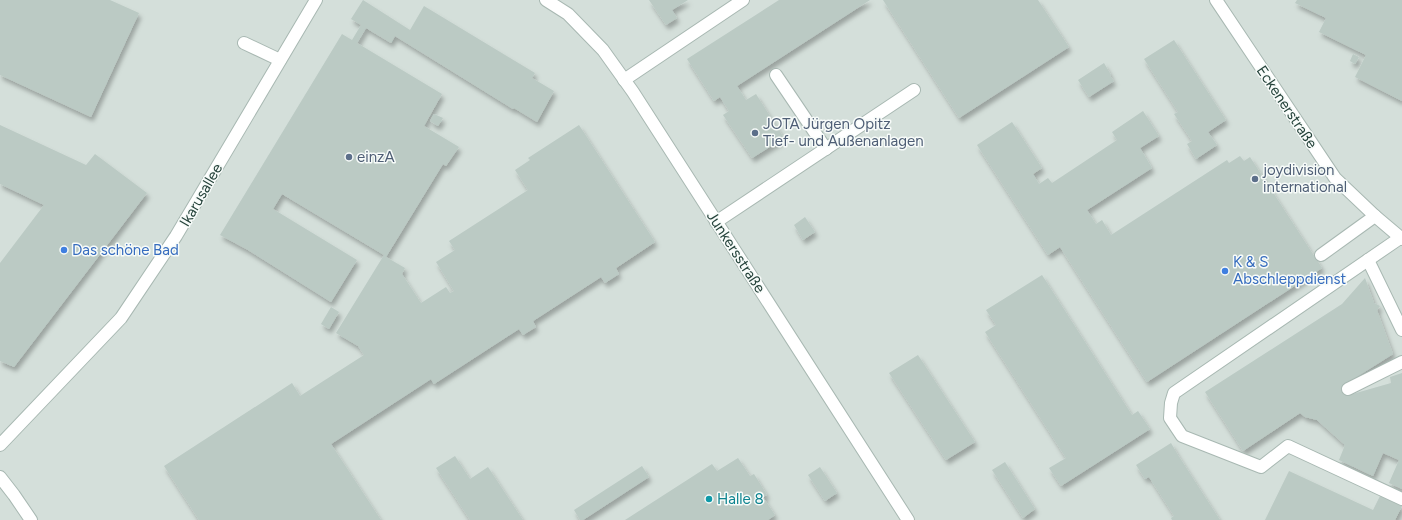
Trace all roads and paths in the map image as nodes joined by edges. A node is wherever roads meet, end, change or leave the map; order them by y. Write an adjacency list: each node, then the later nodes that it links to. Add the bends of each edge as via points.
1 (316, 0): 6 (street, Ikarusallee)
2 (546, 0): 8 (street, Junkersstraße, via 568,14 603,50)
3 (743, 0): 8 (street)
4 (1222, 2): 11 (street, Eckenerstraße, via 1334,178)
5 (244, 43): 6 (street)
6 (280, 60): 19 (street, Ikarusallee, via 176,236 122,318)
7 (776, 75): 10 (street)
8 (624, 80): 12 (street, Junkersstraße)
9 (914, 90): 10 (street)
10 (826, 149): 12 (street)
11 (1375, 216): 13 (street, Eckenerstraße); 14 (street)
12 (716, 222): 23 (street, Junkersstraße)
13 (1401, 238): 15 (street)
14 (1321, 255)
15 (1368, 260): 16 (street); 21 (street, via 1174,393 1170,418 1182,436 1261,467 1288,446)
16 (1402, 330)
17 (1402, 362): 18 (street)
18 (1348, 389)
19 (0, 445)
20 (0, 477): 22 (street)
21 (1402, 499)
22 (31, 520)
23 (908, 520)

